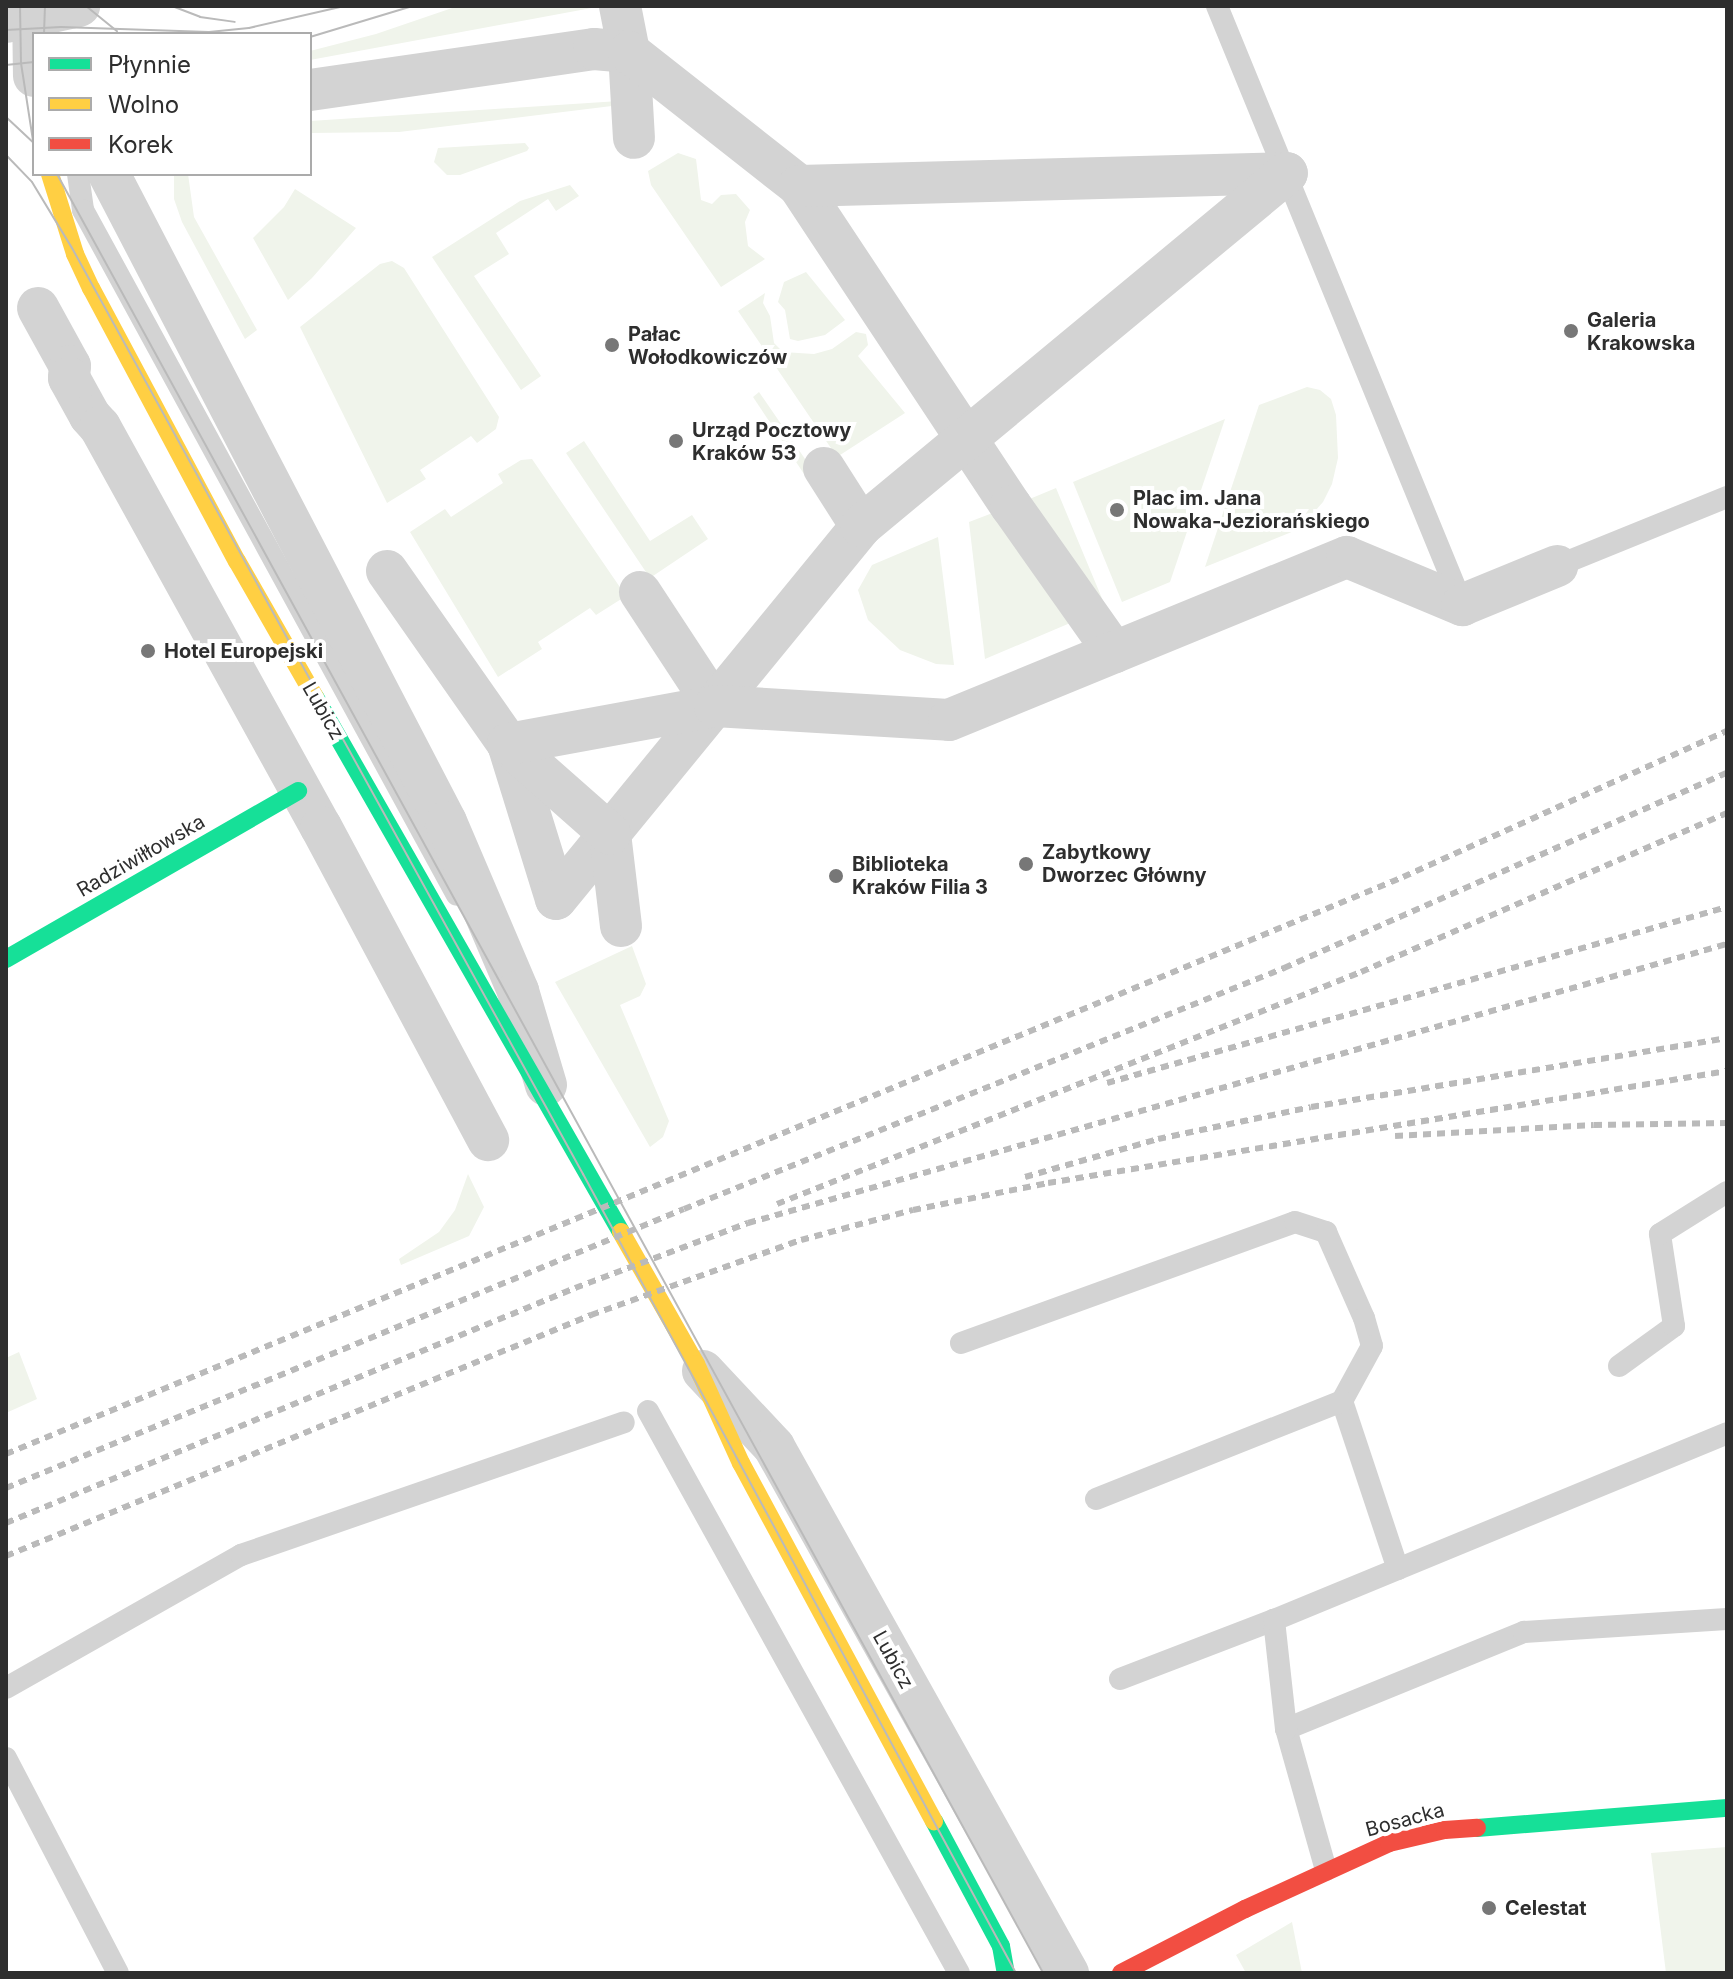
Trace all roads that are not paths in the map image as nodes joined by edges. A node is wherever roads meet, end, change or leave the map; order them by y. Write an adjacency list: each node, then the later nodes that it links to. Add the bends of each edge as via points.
1 (79, 6): 4 (street)
2 (620, 6): 5 (street)
3 (1217, 6): 9 (lane)
4 (27, 20): 6 (street)
5 (629, 52): 7 (street, via 594,49); 8 (street); 13 (street)
6 (32, 60)
7 (312, 90)
8 (634, 138)
9 (1287, 173): 13 (street); 15 (street); 22 (lane)
10 (51, 176): 31 (street, Lubicz, via 91,288 222,534)
11 (78, 176): 30 (lane, via 83,210)
12 (110, 176): 30 (street, Lubicz, via 446,822)
13 (799, 186): 15 (street)
14 (38, 308): 26 (street, via 70,366 69,378)
15 (965, 436): 18 (street); 23 (street)
16 (824, 468): 18 (street)
17 (1727, 497): 19 (lane)
18 (861, 526): 24 (street)
19 (1557, 566): 22 (street)
20 (387, 571): 25 (street)
21 (640, 592): 24 (street)
22 (1462, 605): 23 (street, via 1347,557)
23 (1114, 652): 24 (street, via 949,720)
24 (715, 706): 25 (street); 27 (street)
25 (508, 744): 27 (street); 27 (street, via 556,899)
26 (298, 791): 29 (street, Radziwiłłowska); 32 (street)
27 (610, 834): 28 (street)
28 (621, 926)
29 (6, 959)
30 (529, 1026): 31 (street, Lubicz)
31 (553, 1109): 35 (street, Lubicz)
32 (488, 1140)
33 (1727, 1192): 36 (lane, via 1660,1234 1674,1326)
34 (961, 1343): 37 (lane, via 1295,1222 1326,1232 1372,1346)
35 (696, 1364): 53 (street, Lubicz, via 741,1463 1001,1946); 54 (street, Lubicz, via 774,1447)
36 (1619, 1366)
37 (1342, 1401): 41 (lane); 42 (lane)
38 (648, 1411): 52 (lane)
39 (624, 1422): 46 (lane, via 241,1555)
40 (1727, 1433): 42 (lane)
41 (1096, 1499)
42 (1398, 1569): 44 (lane)
43 (1727, 1619): 47 (lane, via 1524,1632)
44 (1274, 1620): 45 (lane); 47 (lane)
45 (1120, 1679)
46 (6, 1688)
47 (1286, 1729): 50 (lane)
48 (6, 1758): 51 (lane)
49 (1727, 1808): 50 (street, Bosacka, via 1445,1830 1389,1843)
50 (1326, 1870): 55 (street, Bosacka)
51 (118, 1973)
52 (959, 1973)
53 (1006, 1973)
54 (1068, 1973)
55 (1121, 1973)

